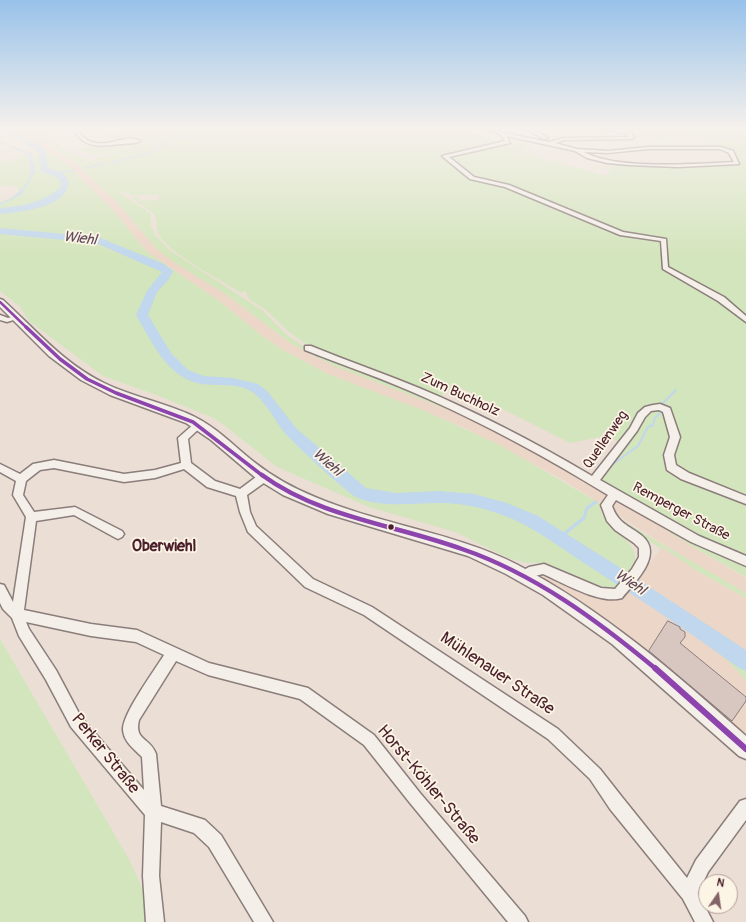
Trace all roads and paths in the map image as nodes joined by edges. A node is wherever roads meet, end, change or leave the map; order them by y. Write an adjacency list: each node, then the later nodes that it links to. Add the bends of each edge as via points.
1 (465, 172): 5 (street, via 472,178 502,185 622,234 664,240 665,268 721,298)
2 (0, 302): 4 (main road)
3 (0, 317): 4 (street, via 8,320)
4 (16, 318): 7 (main road, via 51,352 78,373 104,387)
5 (746, 320)
6 (308, 348): 12 (street, Zum Buchholz, via 395,381 472,415)
7 (198, 425): 8 (street, via 183,438); 10 (main road, via 222,441)
8 (186, 465): 11 (street, via 155,474 124,478 54,464 37,467); 13 (street, via 211,484)
9 (0, 468): 11 (street)
10 (264, 477): 13 (street); 19 (main road, via 319,504 462,547)
11 (21, 479): 16 (street, via 18,495)
12 (594, 481): 14 (street, Quellenweg); 15 (street, Quellenweg, via 634,429 641,415 648,409 660,407 667,410 675,437 669,455 671,467 685,476)
13 (241, 494): 26 (street, Mühlenauer Straße, via 252,529 309,583 368,611 553,734 595,774)
14 (615, 494): 18 (street, Remperger Straße, via 695,539); 19 (street, Remperger Straße, via 606,505 608,515 640,542 646,552 644,564 618,594 600,593 544,569)
15 (746, 500)
16 (31, 517): 17 (street, via 75,511); 21 (street, Perker Straße)
17 (118, 534)
18 (746, 561)
19 (524, 576): 23 (main road, via 563,598 602,626 660,672)
20 (0, 589): 21 (street, via 7,605)
21 (17, 614): 22 (street, Horst-Köhler-Straße, via 91,630 137,636); 25 (street, Perker Straße, via 24,632 76,722)
22 (173, 653): 25 (street, via 133,717 130,729 132,737 149,754); 29 (street, Horst-Köhler-Straße, via 208,669 303,693 369,740)
23 (746, 749)
24 (746, 807): 26 (street, via 702,866)
25 (153, 812): 27 (street, via 151,876); 28 (street, via 198,826 215,841)
26 (689, 893): 30 (street, Mühlenauer Straße)
27 (155, 922)
28 (264, 922)
29 (519, 922)
30 (704, 922)

